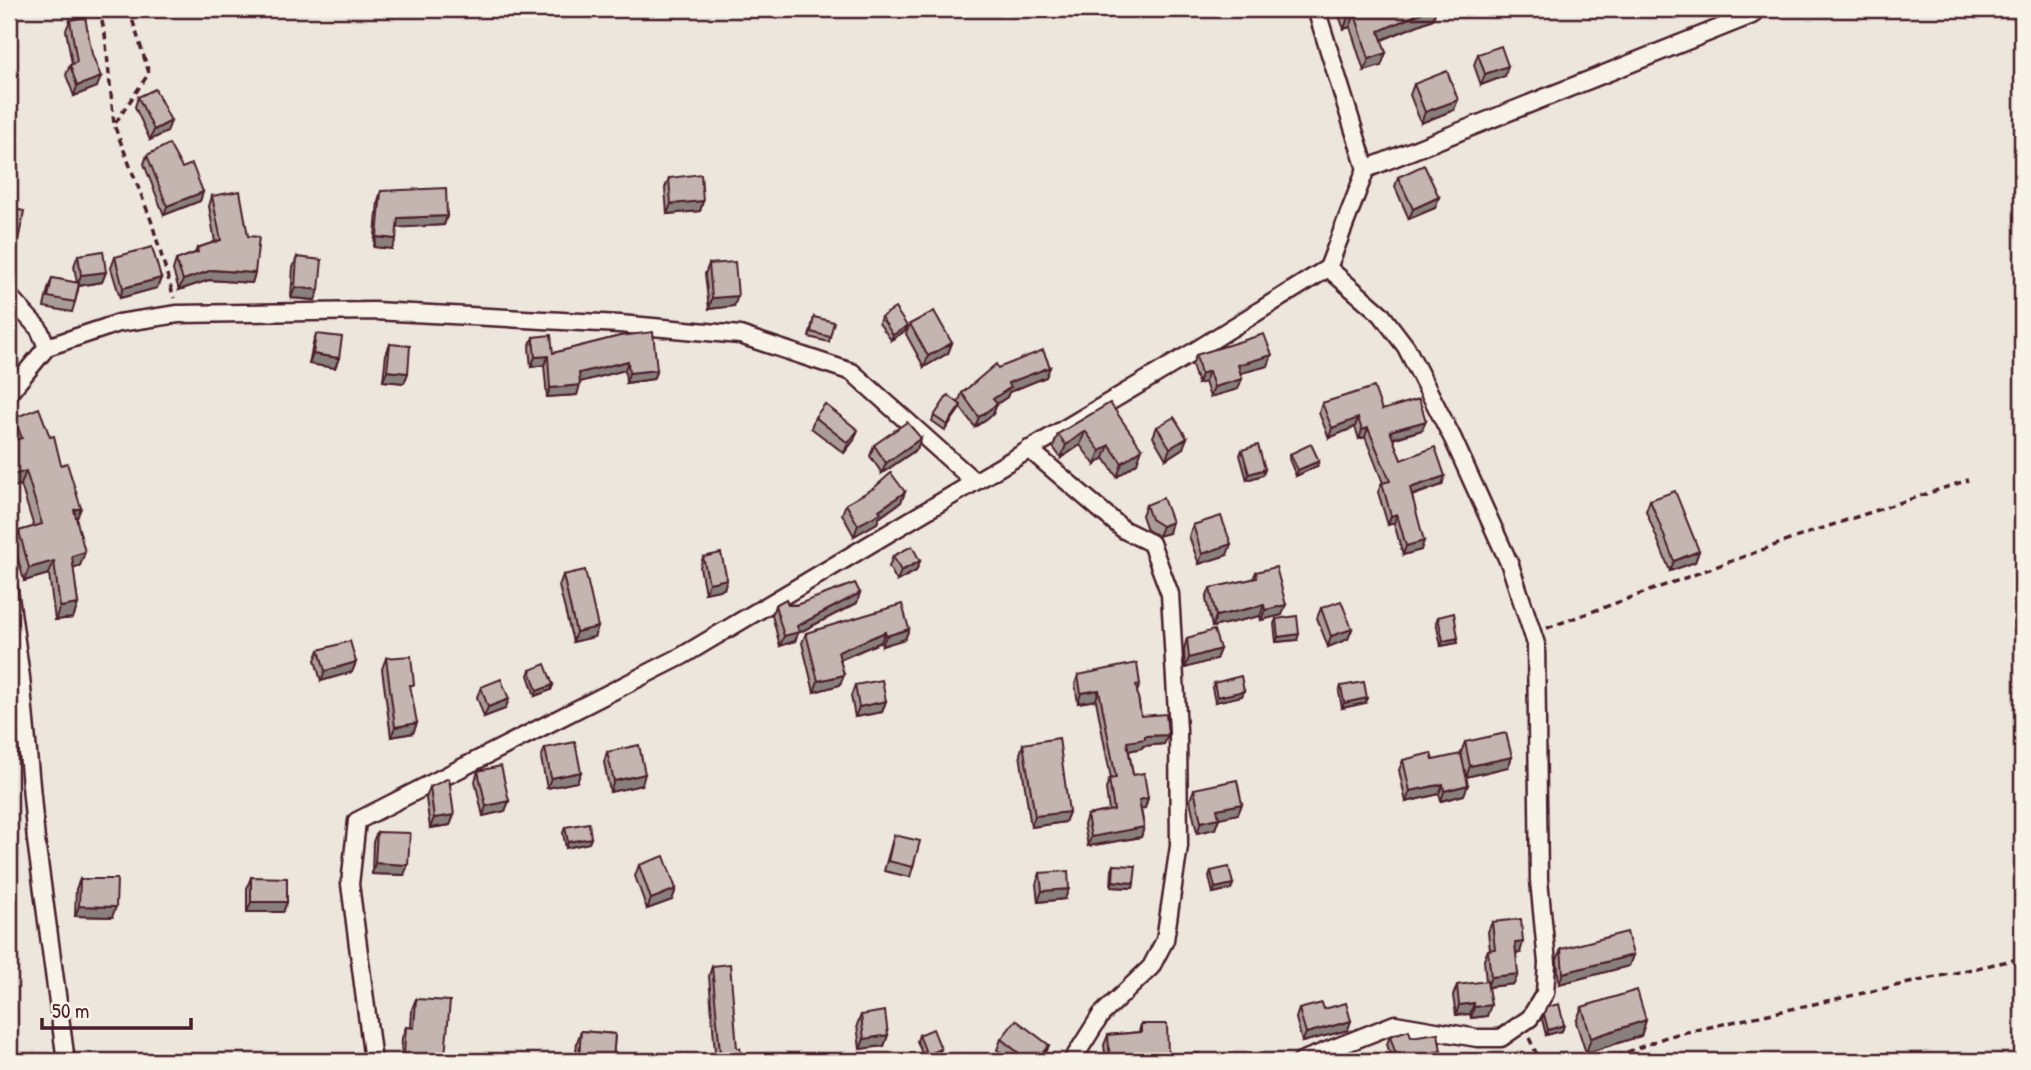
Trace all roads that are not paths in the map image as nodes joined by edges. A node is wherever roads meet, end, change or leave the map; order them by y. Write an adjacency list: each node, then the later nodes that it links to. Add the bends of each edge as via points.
1 (1316, 9): 3 (street)
2 (1752, 15): 3 (street)
3 (1366, 169): 4 (street)
4 (1328, 268): 8 (street); 14 (street, via 1381,314 1406,347 1510,565 1536,645 1539,880 1547,963 1545,993 1530,1018 1501,1038 1395,1024)
5 (9, 296): 6 (street, via 39,329)
6 (47, 347): 7 (street); 9 (street, via 119,323 178,314 374,312 740,335 852,372)
7 (9, 393)
8 (1029, 449): 9 (street); 13 (street, via 1124,530 1151,542 1170,594 1179,846 1165,940 1151,967 1101,1015)
9 (974, 481): 12 (street, via 682,656 357,821 350,884)
10 (9, 590): 11 (street)
11 (66, 1061)
12 (373, 1061)
13 (1072, 1061)
14 (1301, 1061)

